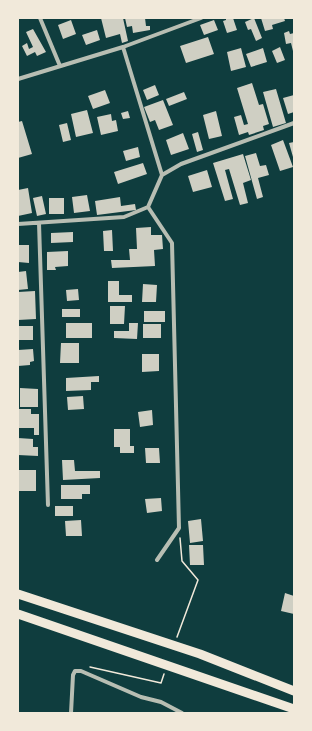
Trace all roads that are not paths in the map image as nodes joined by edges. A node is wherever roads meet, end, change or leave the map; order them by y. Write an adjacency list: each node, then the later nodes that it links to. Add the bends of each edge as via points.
1 (40, 18): 4 (street)
2 (201, 18): 3 (street)
3 (123, 47): 4 (street); 7 (street)
4 (60, 66): 5 (street)
5 (18, 79)
6 (294, 123): 7 (street, via 181,164)
7 (162, 175): 8 (street)
8 (148, 207): 9 (street, via 124,217); 12 (street, via 172,243 179,528)
9 (39, 223): 10 (street); 11 (street)
10 (18, 224)
11 (48, 505)
12 (157, 560)
13 (18, 594): 15 (highway, via 200,654)
14 (18, 614): 16 (highway)
15 (294, 691)
16 (294, 709)
17 (71, 713): 18 (street, via 73,675 75,671 81,671 141,697 161,702)
18 (182, 713)

